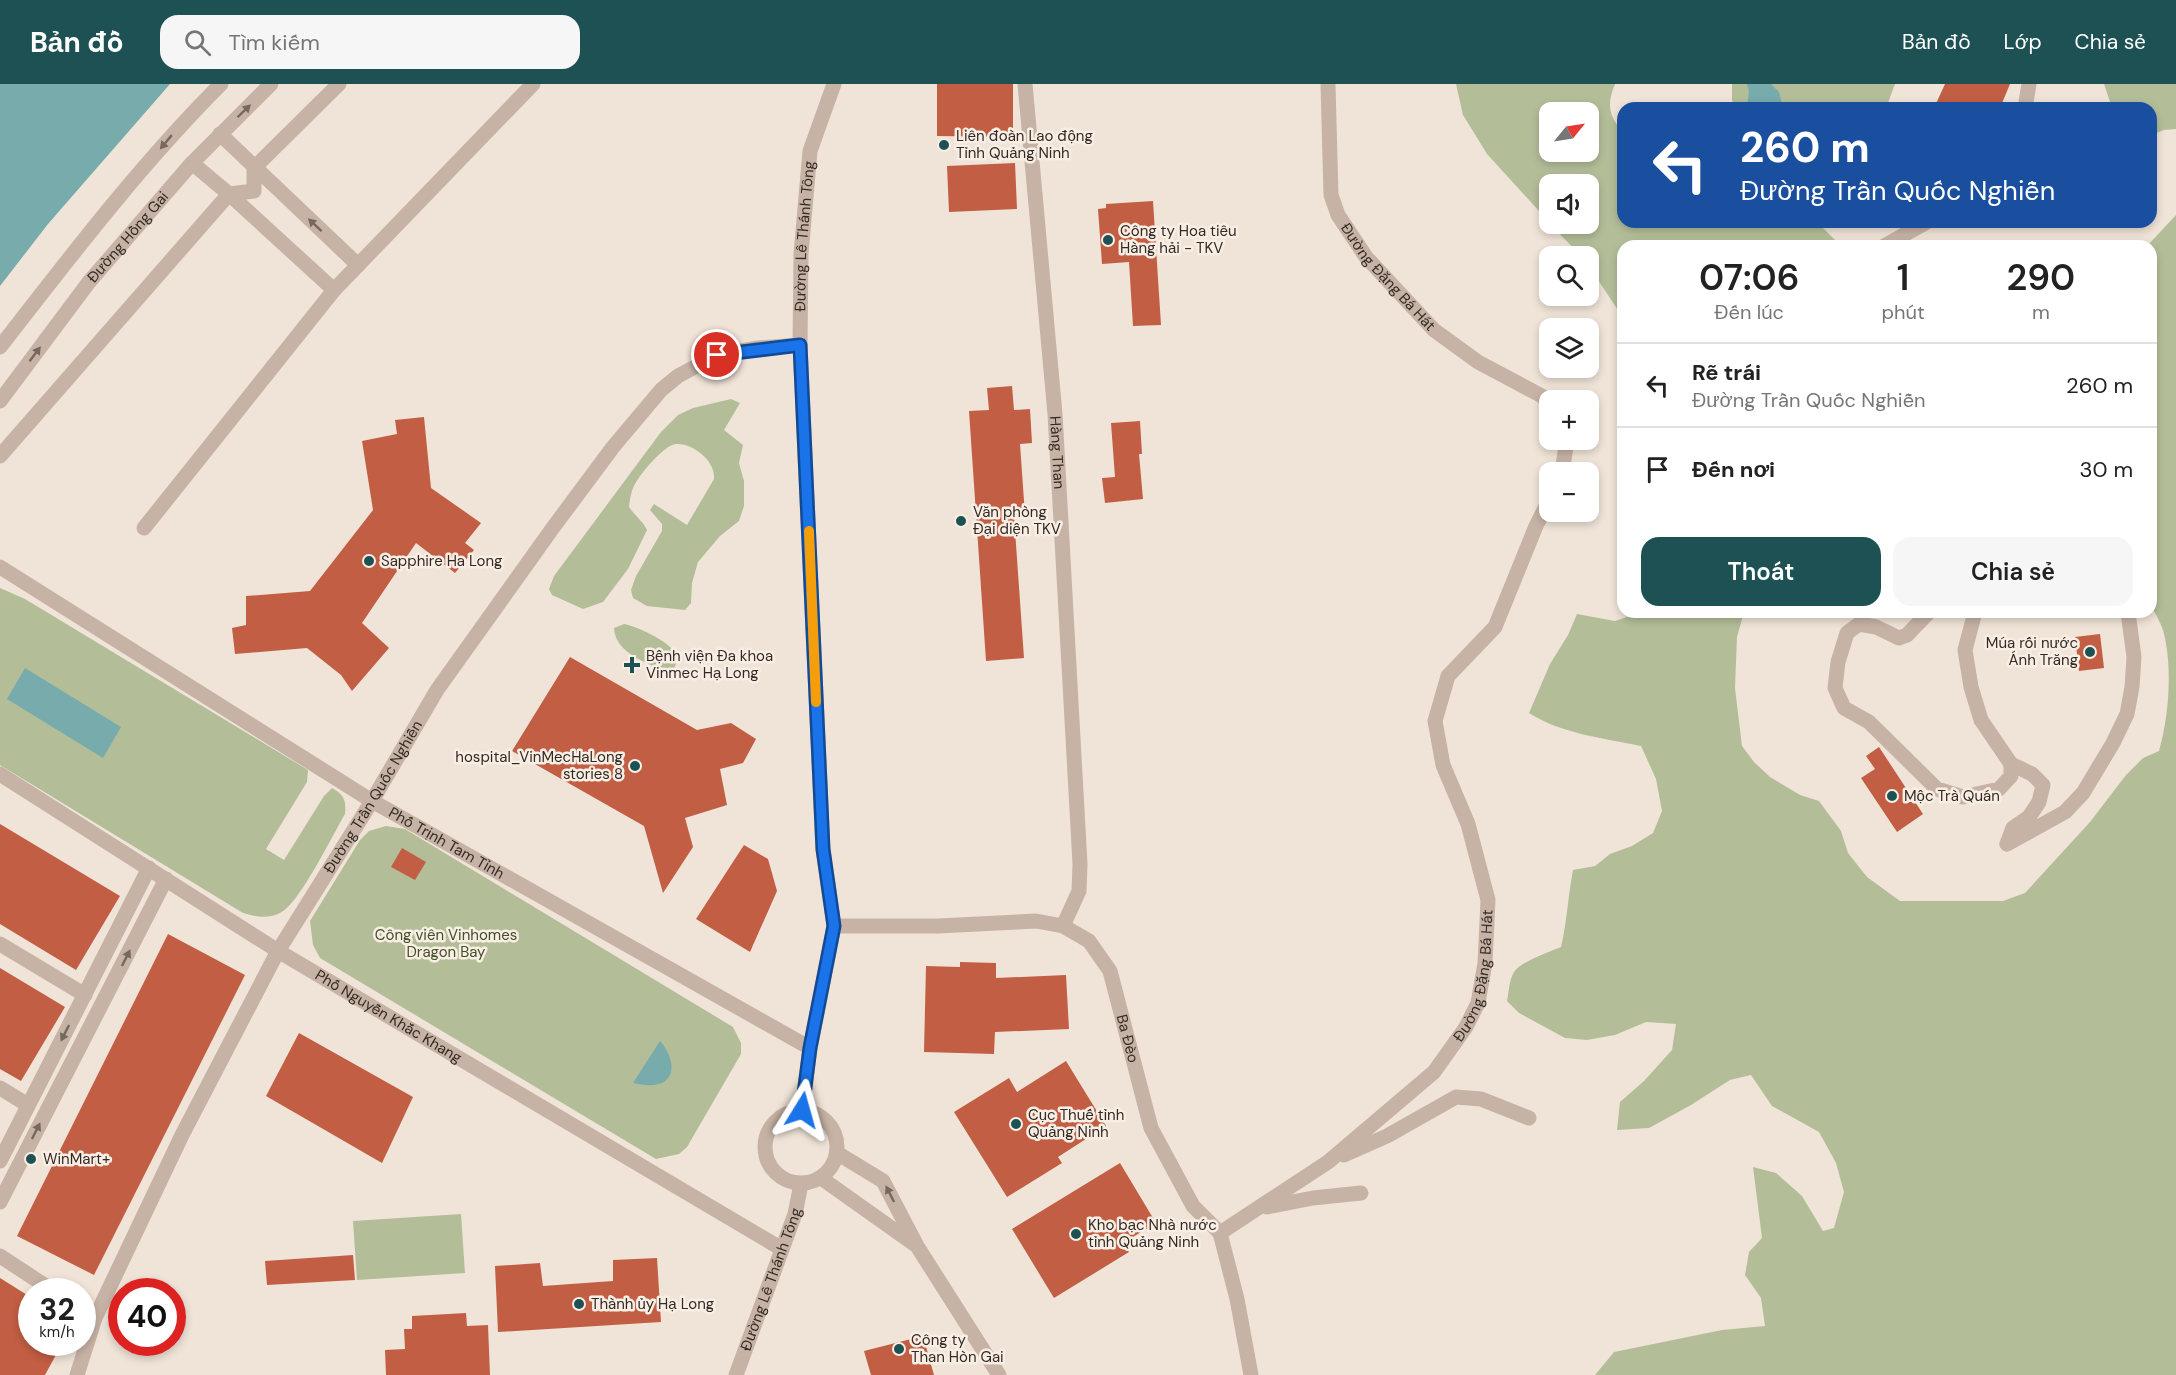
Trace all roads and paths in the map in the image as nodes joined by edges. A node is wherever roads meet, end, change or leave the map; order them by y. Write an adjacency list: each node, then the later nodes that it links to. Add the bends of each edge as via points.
1 (221, 84): 19 (street, Đường Hồng Gai, one-way to 19, via 185,120 73,252)
2 (272, 84): 10 (street, Đường Hồng Gai, one-way to 2)
3 (339, 84): 12 (street)
4 (534, 84): 16 (street)
5 (834, 84): 18 (street, Đường Lê Thánh Tông, via 810,151 801,254)
6 (1025, 84): 35 (street, Hàng Than, via 1055,414 1080,864 1079,891)
7 (1328, 84): 20 (street, Đường Đặng Bá Hát, via 1331,195 1338,215 1366,257 1434,330 1478,362)
8 (2030, 84): 9 (street)
9 (2026, 102)
10 (220, 134): 11 (street, Đường Hồng Gai); 12 (street)
11 (192, 163): 13 (street); 21 (street, Đường Hồng Gai, one-way to 11, via 89,282)
12 (254, 168): 13 (street, via 254,190); 16 (street, one-way to 12)
13 (230, 194): 17 (street); 22 (street)
14 (1916, 228): 15 (street)
15 (1895, 240)
16 (358, 265): 17 (street)
17 (334, 290): 24 (street)
18 (800, 345): 31 (street, Đường Trần Quốc Nghiễn, via 717,355 661,390 585,483 437,690); 34 (street, Đường Lê Thánh Tông, via 823,849)
19 (0, 347)
20 (1539, 394)
21 (0, 401)
22 (0, 456)
23 (1539, 520): 46 (street, Đường Đặng Bá Hát, via 1495,627 1448,676 1435,721 1443,765 1468,824 1488,900 1485,963 1478,1003 1434,1072)
24 (144, 528)
25 (0, 567): 31 (street, Phố Trịnh Tam Tỉnh)
26 (1923, 618): 29 (street, via 1899,638 1859,624 1847,633 1835,688 1844,708 1869,722 1937,789 1954,795 1963,797 1999,789 2011,776)
27 (1973, 618): 29 (street, via 1965,650 1971,687 1981,720)
28 (2129, 618): 29 (street, via 2134,657 2132,687 2127,714 2113,743 2084,793 2066,813 2007,844 2013,828 2029,817 2039,802 2043,785 2032,774)
29 (2011, 764)
30 (0, 774): 32 (street, Phố Nguyễn Khắc Khang)
31 (372, 801): 37 (street, Đường Trần Quốc Nghiễn); 39 (street, Phố Trịnh Tam Tỉnh)
32 (149, 868): 33 (street, Phố Nguyễn Khắc Khang); 38 (street)
33 (166, 879): 37 (street, Phố Nguyễn Khắc Khang); 50 (street, one-way to 33)
34 (834, 926): 35 (street, Ba Đèo, via 1036,921); 39 (street, Đường Lê Thánh Tông)
35 (1063, 926): 52 (street, Ba Đèo, via 1089,941 1110,971 1151,1128 1194,1206)
36 (0, 944): 38 (street)
37 (278, 951): 54 (street, Phố Nguyễn Khắc Khang); 57 (street, Đường Trần Quốc Nghiễn)
38 (85, 995): 41 (street, one-way to 41)
39 (810, 1048): 42 (street, Đường Lê Thánh Tông)
40 (0, 1088): 41 (street)
41 (28, 1105): 45 (street)
42 (802, 1110): 44 (street, via 829,1123 838,1142); 48 (street, via 773,1122 765,1141 773,1171)
43 (1529, 1118): 46 (street, via 1481,1099 1456,1097 1387,1136)
44 (837, 1153): 47 (street, via 829,1172); 53 (street, one-way to 44, via 883,1181)
45 (0, 1161)
46 (1328, 1162): 51 (street, Đường Đặng Bá Hát)
47 (820, 1178): 48 (street); 53 (street)
48 (801, 1184): 54 (street, Đường Lê Thánh Tông)
49 (1361, 1193): 51 (street)
50 (0, 1202)
51 (1258, 1208): 52 (street, Đường Đặng Bá Hát)
52 (1220, 1233): 62 (street, Ba Đèo)
53 (917, 1246): 61 (street)
54 (782, 1249): 60 (street, Đường Lê Thánh Tông)
55 (0, 1256): 56 (street)
56 (34, 1278)
57 (96, 1301)
58 (81, 1356): 59 (street, Đường Trần Quốc Nghiễn)
59 (77, 1375)
60 (736, 1375)
61 (999, 1375)
62 (1251, 1375)

